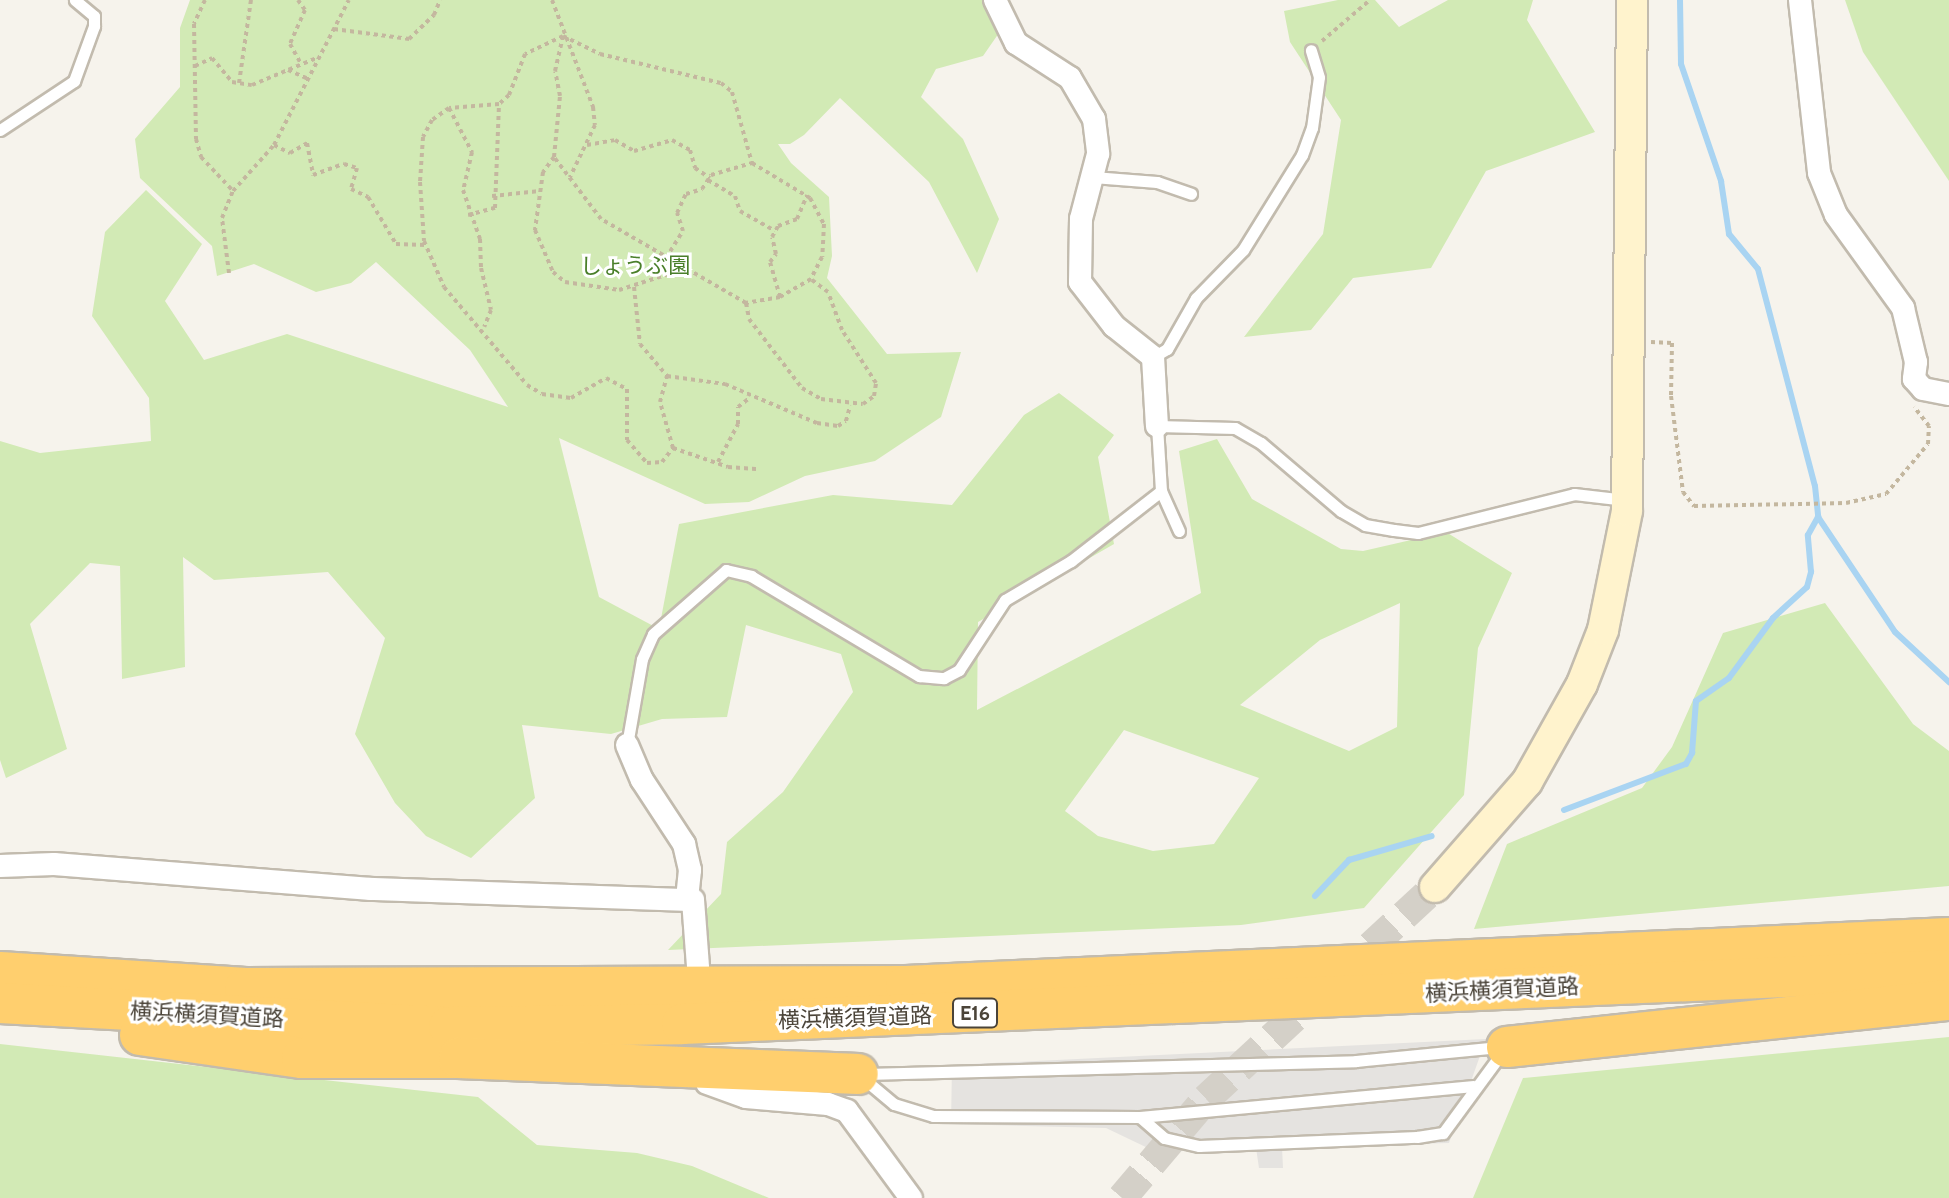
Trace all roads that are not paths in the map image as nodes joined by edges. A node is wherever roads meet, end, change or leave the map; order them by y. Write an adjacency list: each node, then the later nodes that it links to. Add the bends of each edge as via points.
1 (75, 0): 6 (lane, via 94,16 94,26 74,81)
2 (995, 0): 7 (street, via 1016,43 1070,78 1094,119 1098,154)
3 (1632, 0): 13 (street)
4 (1800, 0): 10 (street, via 1819,173 1836,215 1903,308 1918,384)
5 (1311, 50): 9 (lane, via 1319,77 1312,128 1302,155 1243,250 1196,298 1167,349)
6 (0, 130)
7 (1093, 177): 8 (lane, via 1157,182); 9 (street, via 1081,219 1080,282 1114,326)
8 (1191, 194)
9 (1153, 357): 11 (street)
10 (1949, 394)
11 (1157, 426): 12 (lane); 13 (lane, via 1235,428 1261,443 1341,511 1365,525 1394,530 1418,533 1574,494)
12 (1161, 491): 14 (lane); 15 (lane, via 1071,561 1005,600 959,670 944,678 919,676 751,576 726,570 653,634 642,659)
13 (1627, 500): 17 (street, via 1603,630 1582,684 1527,782)
14 (1179, 531)
15 (627, 745): 18 (street, via 642,780 684,844 690,870)
16 (0, 866): 18 (street, via 54,864 371,889)
17 (1435, 887)
18 (687, 899): 22 (street, via 693,900)
19 (1949, 917): 21 (highway)
20 (1949, 938): 21 (highway, 横浜横須賀道路 / E16)
21 (1619, 952): 24 (highway, 横浜横須賀道路 / E16, via 1214,976 906,986 245,988)
22 (698, 967)
23 (1949, 970): 26 (highway, 横浜横須賀道路 / E16, via 682,1024 449,1027)
24 (0, 972)
25 (1949, 1000): 28 (highway)
26 (0, 1003)
27 (0, 1011): 29 (highway, via 302,1058 459,1058)
28 (1507, 1047): 29 (lane, via 1356,1061); 31 (lane)
29 (858, 1074): 32 (lane, via 894,1104 933,1116)
30 (707, 1083): 33 (street, via 746,1097 828,1104 847,1111)
31 (1474, 1086): 32 (lane); 32 (lane, via 1461,1113 1443,1133 1417,1137 1199,1146 1164,1138)
32 (1140, 1117)
33 (911, 1198)

